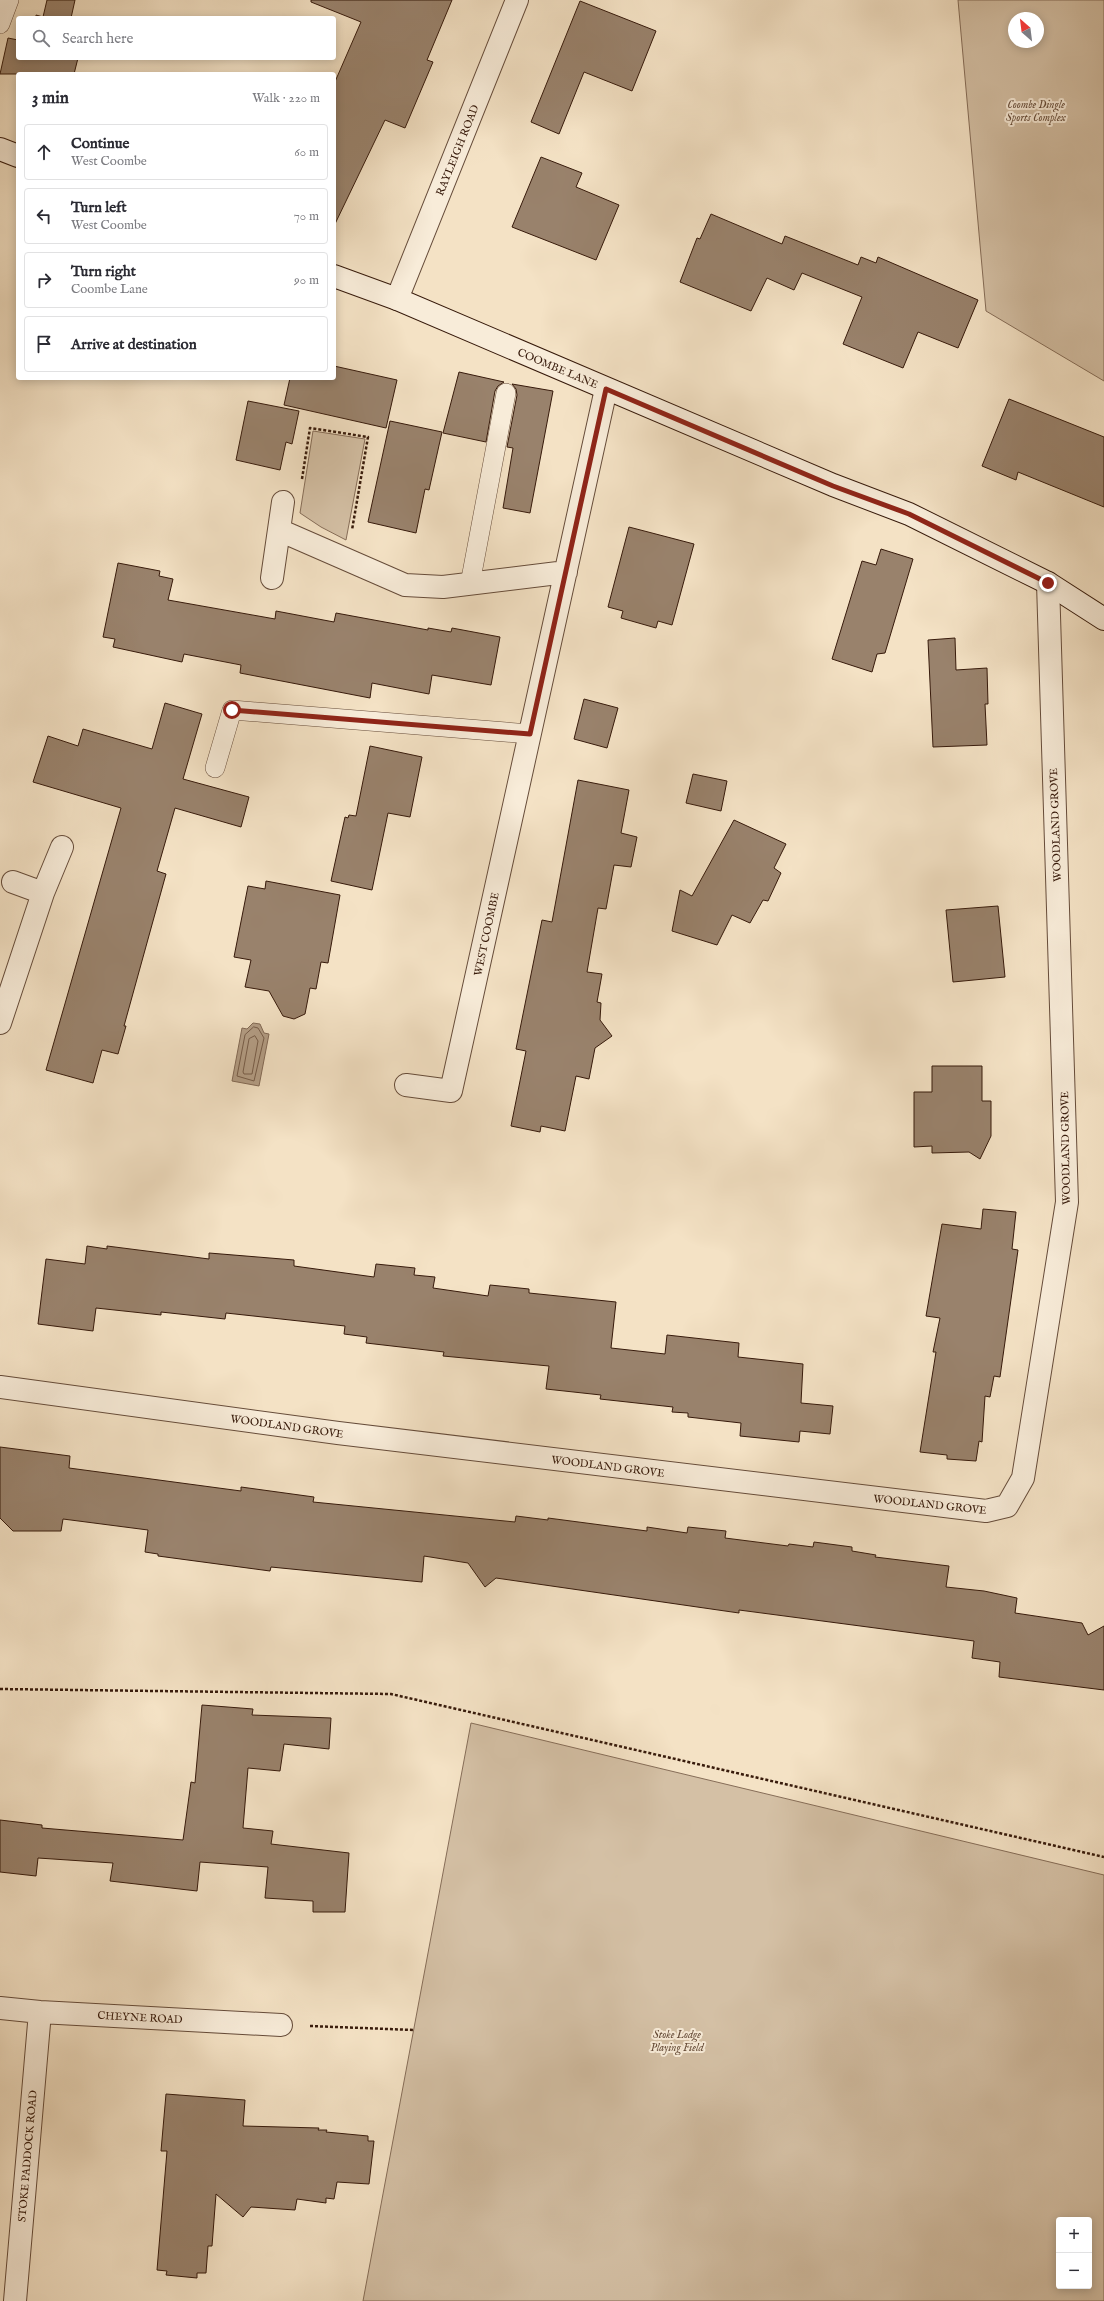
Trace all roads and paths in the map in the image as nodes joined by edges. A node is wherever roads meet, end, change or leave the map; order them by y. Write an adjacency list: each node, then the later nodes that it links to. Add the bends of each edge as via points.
1 (9, 0): 3 (lane)
2 (517, 0): 7 (street, RAYLEIGH ROAD)
3 (0, 24)
4 (0, 149): 5 (street)
5 (16, 155)
6 (336, 277): 7 (street, COOMBE LANE)
7 (397, 299): 8 (street, COOMBE LANE)
8 (606, 389): 14 (street, WEST COOMBE); 16 (street, COOMBE LANE, via 833,486 909,514)
9 (506, 393): 17 (lane)
10 (301, 482): 13 (path, via 310,428 368,437)
11 (283, 502): 12 (street)
12 (279, 530): 13 (street); 15 (street)
13 (347, 560): 17 (street, via 405,585 443,587)
14 (566, 572): 17 (street); 19 (street, WEST COOMBE)
15 (272, 578)
16 (1048, 583): 18 (street, COOMBE LANE); 26 (street, WOODLAND GROVE, via 1067,1202 1023,1478 1007,1506 986,1512 338,1433)
17 (470, 584)
18 (1104, 619)
19 (530, 734): 20 (lane, via 232,710); 25 (street, WEST COOMBE, via 451,1091)
20 (215, 768)
21 (62, 847): 23 (street)
22 (13, 882): 23 (street)
23 (43, 894): 24 (street)
24 (0, 1023)
25 (406, 1085)
26 (0, 1387)
27 (0, 1689): 28 (path, via 391,1694)
28 (1104, 1858)
29 (0, 2008): 30 (street, CHEYNE ROAD)
30 (40, 2012): 31 (street, CHEYNE ROAD); 33 (street, STOKE PADDOCK ROAD)
31 (281, 2024): 32 (path)
32 (414, 2030)
33 (15, 2301)

